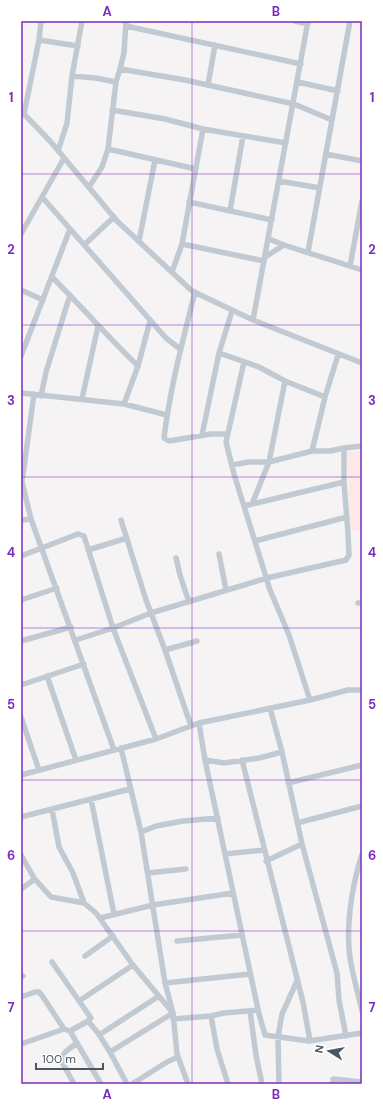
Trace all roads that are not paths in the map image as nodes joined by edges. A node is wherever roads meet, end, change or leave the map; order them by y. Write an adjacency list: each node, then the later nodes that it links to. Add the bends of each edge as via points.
1 (41, 21): 7 (street)
2 (82, 21): 9 (street)
3 (295, 21): 5 (street)
4 (350, 21): 16 (street)
5 (308, 22): 10 (street)
6 (126, 23): 8 (street); 11 (street)
7 (39, 40): 9 (street); 19 (street)
8 (215, 45): 10 (street); 15 (street)
9 (78, 46): 12 (street)
10 (301, 64): 14 (street)
11 (120, 69): 13 (street); 15 (street)
12 (72, 76): 13 (street); 25 (street, via 67,122)
13 (116, 82): 18 (street)
14 (298, 82): 16 (street); 17 (street)
15 (208, 85): 17 (street)
16 (338, 90): 20 (street)
17 (294, 104): 20 (street); 23 (street)
18 (112, 110): 21 (street, via 165,119); 24 (street)
19 (22, 113): 25 (street)
20 (332, 120): 26 (street)
21 (203, 130): 22 (street); 30 (street)
22 (243, 136): 23 (street); 37 (street)
23 (286, 143): 31 (street)
24 (108, 150): 28 (street); 32 (street, via 102,167)
25 (58, 151): 27 (street)
26 (326, 154): 29 (street); 33 (street)
27 (64, 158): 32 (street); 34 (street)
28 (155, 160): 30 (street); 44 (street)
29 (362, 161)
30 (196, 169): 36 (street)
31 (279, 181): 33 (street); 39 (street)
32 (89, 187): 38 (street)
33 (320, 188): 49 (street)
34 (42, 197): 40 (street); 41 (street)
35 (362, 201): 43 (street)
36 (189, 202): 37 (street); 46 (street)
37 (230, 211): 39 (street)
38 (114, 217): 44 (street); 47 (street)
39 (272, 220): 42 (street)
40 (70, 229): 47 (street); 54 (street)
41 (21, 234)
42 (268, 239): 48 (street); 50 (street)
43 (355, 240): 45 (street); 51 (street)
44 (139, 241): 53 (street)
45 (362, 241)
46 (182, 244): 50 (street); 53 (street)
47 (84, 245): 61 (street)
48 (284, 245): 49 (street); 50 (street)
49 (308, 252): 51 (street)
50 (265, 259): 60 (street)
51 (350, 266): 52 (street)
52 (362, 270)
53 (172, 272): 56 (street)
54 (52, 277): 57 (street); 58 (street)
55 (21, 290): 58 (street)
56 (195, 292): 59 (street); 63 (street)
57 (70, 295): 62 (street); 73 (street)
58 (43, 300): 66 (street)
59 (232, 310): 60 (street); 64 (street)
60 (253, 320): 65 (street)
61 (150, 321): 63 (street); 69 (street)
62 (98, 326): 69 (street); 75 (street)
63 (180, 349): 77 (street)
64 (219, 352): 67 (street); 79 (street)
65 (338, 355): 68 (street); 74 (street)
66 (21, 356)
67 (244, 362): 70 (street); 78 (street)
68 (362, 363)
69 (138, 366): 76 (street)
70 (284, 381): 74 (street); 83 (street)
71 (21, 393): 72 (street)
72 (34, 394): 73 (street); 89 (street, via 22,482)
73 (41, 396): 75 (street)
74 (326, 397): 82 (street)
75 (82, 400): 76 (street)
76 (124, 404): 77 (street)
77 (167, 415): 79 (street, via 164,438 169,441)
78 (228, 434): 79 (street); 84 (street, via 226,442)
79 (202, 435)
80 (362, 446): 81 (street)
81 (344, 448): 82 (street); 85 (street)
82 (312, 451): 83 (street)
83 (269, 462): 84 (street); 86 (street)
84 (232, 465): 87 (street)
85 (344, 482): 86 (street); 88 (street)
86 (252, 504): 87 (street)
87 (244, 506): 93 (street)
88 (347, 517): 93 (street); 99 (street, via 346,560)
89 (31, 519): 90 (street); 94 (street)
90 (21, 520)
91 (121, 520): 92 (street)
92 (127, 538): 95 (street); 104 (street)
93 (255, 541): 99 (street)
94 (43, 549): 95 (street, via 80,534 84,536); 97 (street); 100 (street)
95 (88, 550): 106 (street)
96 (219, 554): 101 (street)
97 (21, 556)
98 (176, 558): 103 (street)
99 (267, 578): 101 (street); 115 (street)
100 (57, 588): 102 (street); 105 (street)
101 (226, 590): 103 (street)
102 (21, 600)
103 (189, 602): 104 (street)
104 (151, 613): 106 (street); 110 (street)
105 (71, 627): 107 (street); 108 (street)
106 (113, 628): 107 (street); 120 (street)
107 (76, 640): 111 (street)
108 (21, 641)
109 (196, 641): 110 (street)
110 (166, 650): 119 (street)
111 (84, 664): 112 (street); 122 (street)
112 (46, 676): 113 (street); 124 (street)
113 (21, 685)
114 (362, 690): 115 (street, via 348,690)
115 (310, 700): 116 (street)
116 (270, 708): 118 (street); 123 (street)
117 (21, 717): 128 (street)
118 (199, 723): 119 (street); 125 (street)
119 (191, 726): 120 (street)
120 (156, 739): 121 (street)
121 (121, 748): 122 (street); 131 (street)
122 (114, 750): 124 (street)
123 (282, 752): 126 (street); 130 (street)
124 (76, 760): 128 (street)
125 (205, 760): 126 (street, via 224,763); 136 (street)
126 (242, 760): 140 (street)
127 (362, 765): 130 (street)
128 (39, 770): 129 (street)
129 (21, 775)
130 (288, 783): 137 (street)
131 (130, 789): 132 (street); 138 (street)
132 (91, 799): 134 (street); 152 (street)
133 (362, 806): 137 (street)
134 (52, 809): 135 (street); 150 (street, via 59,848 73,872)
135 (21, 817)
136 (218, 818): 138 (street, via 183,821 156,826); 142 (street)
137 (297, 823): 139 (street)
138 (142, 832): 146 (street)
139 (302, 844): 144 (street); 175 (street, via 337,974)
140 (264, 850): 142 (street); 144 (street)
141 (21, 854): 147 (street)
142 (225, 854): 149 (street)
143 (362, 854): 168 (street, via 352,891 349,940 352,969)
144 (266, 862): 161 (street)
145 (186, 868): 146 (street)
146 (148, 873): 151 (street)
147 (35, 879): 148 (street); 150 (street, via 51,897)
148 (21, 889)
149 (233, 893): 151 (street); 154 (street)
150 (84, 903): 153 (street)
151 (153, 905): 152 (street); 162 (street)
152 (114, 914): 153 (street)
153 (100, 918): 155 (street)
154 (242, 935): 156 (street); 160 (street)
155 (113, 936): 157 (street); 159 (street)
156 (177, 941)
157 (85, 956)
158 (52, 962): 165 (street)
159 (133, 965): 163 (street); 165 (street)
160 (250, 974): 162 (street); 166 (street)
161 (297, 981): 176 (street, via 282,1014); 177 (street)
162 (165, 983): 169 (street)
163 (159, 996): 169 (street); 174 (street)
164 (21, 997): 172 (street, via 39,992)
165 (79, 1001): 171 (street, via 91,1018)
166 (258, 1010): 167 (street); 176 (street, via 265,1035)
167 (250, 1011): 170 (street); 189 (street)
168 (362, 1011)
169 (173, 1016): 170 (street); 180 (street); 181 (street)
170 (211, 1016): 188 (street, via 217,1049)
171 (88, 1021): 172 (street); 174 (street)
172 (67, 1030): 178 (street); 179 (street)
173 (362, 1033): 175 (street)
174 (99, 1035): 180 (street)
175 (346, 1036): 177 (street)
176 (278, 1037): 177 (street); 190 (street)
177 (310, 1041)
178 (78, 1043): 183 (street, via 61,1058); 184 (street)
179 (21, 1044)
180 (110, 1052): 185 (street)
181 (178, 1057): 186 (street); 187 (street)
182 (362, 1082): 191 (street, via 333,1079)
183 (74, 1084)
184 (101, 1084)
185 (127, 1084)
186 (132, 1084)
187 (188, 1084)
188 (228, 1084)
189 (262, 1084)
190 (279, 1084)
191 (333, 1084)

